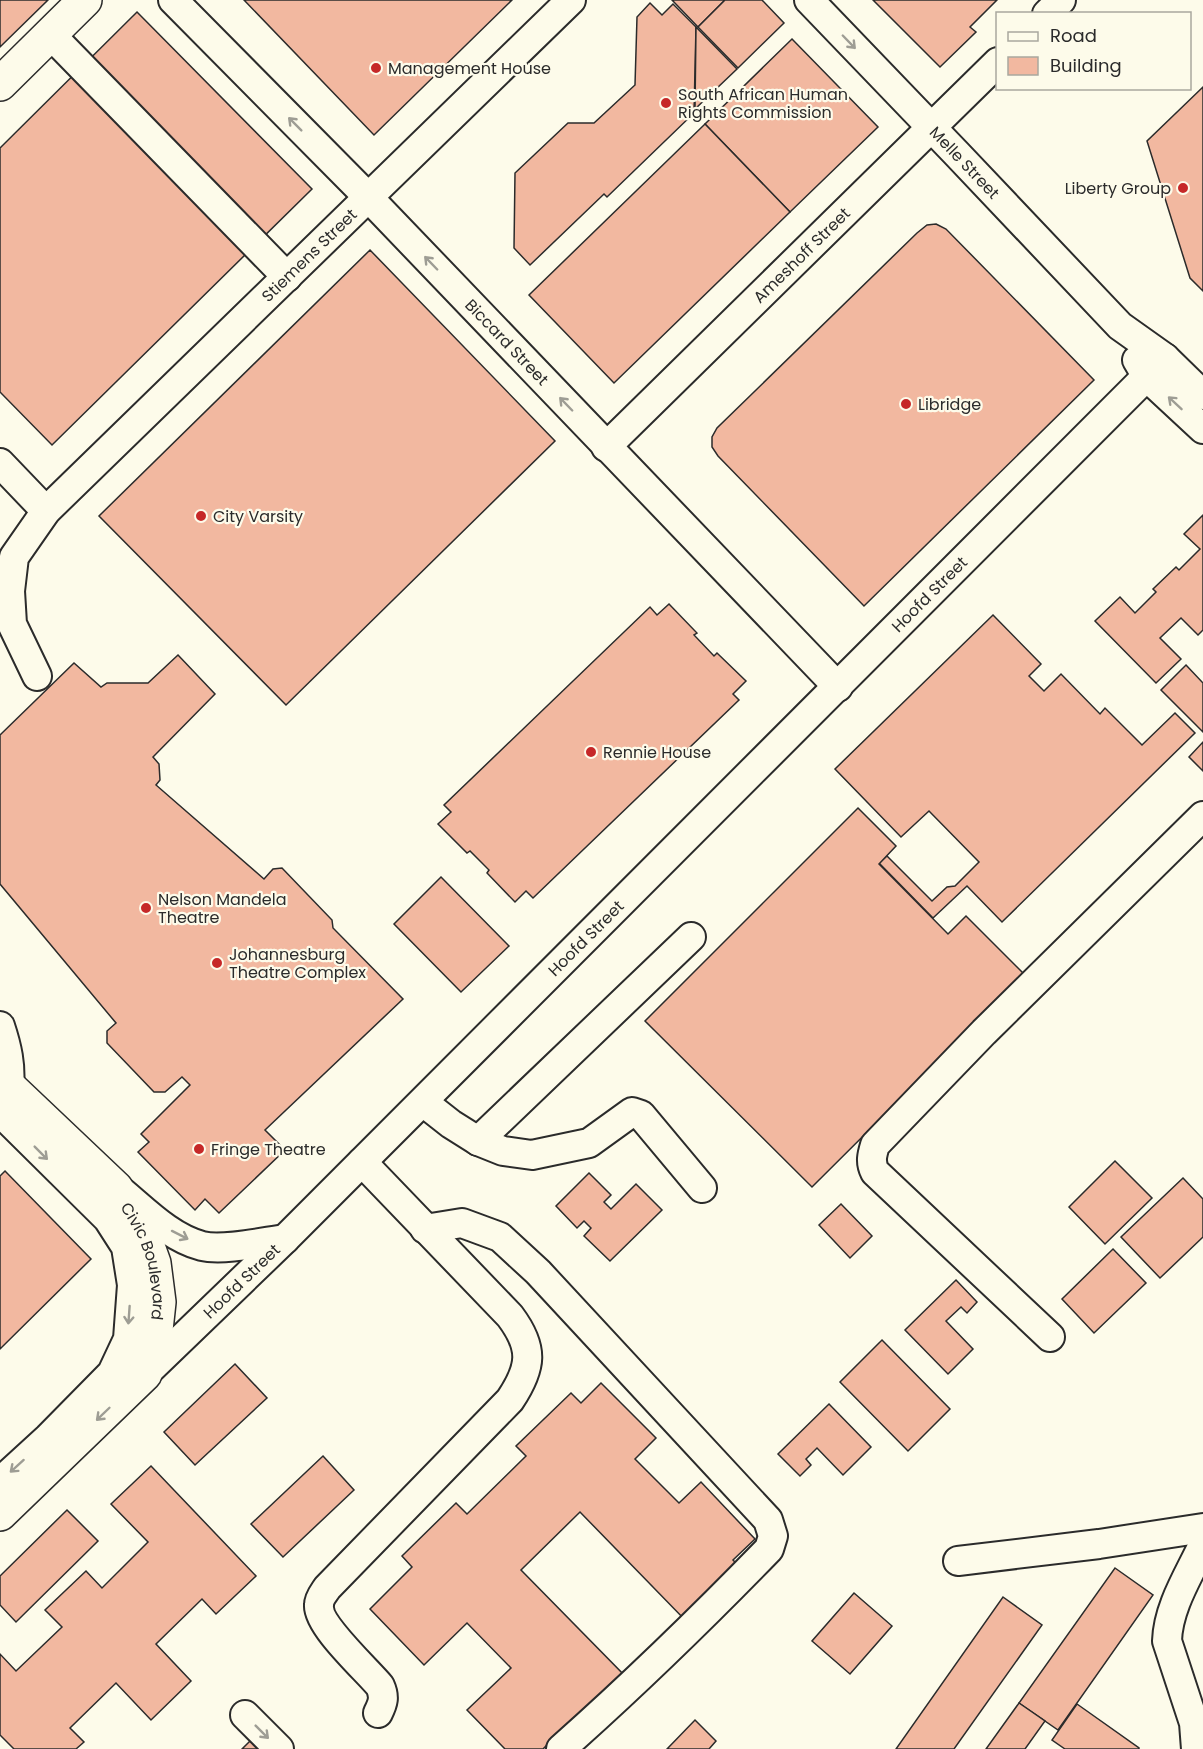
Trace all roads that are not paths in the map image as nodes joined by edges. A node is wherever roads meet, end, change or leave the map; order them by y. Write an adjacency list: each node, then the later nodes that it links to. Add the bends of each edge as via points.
1 (85, 0): 7 (main road)
2 (173, 0): 11 (street, Biccard Street, one-way to 2)
3 (571, 0): 11 (street, Stiemens Street)
4 (809, 0): 10 (street, Melle Street, one-way to 10)
5 (1061, 0): 6 (street)
6 (1049, 12)
7 (50, 34): 9 (main road); 12 (street)
8 (996, 65): 10 (street, Ameshoff Street)
9 (0, 84)
10 (932, 127): 13 (street, Melle Street); 16 (street, Ameshoff Street)
11 (369, 198): 12 (street, Stiemens Street); 16 (street, Biccard Street, one-way to 11)
12 (287, 277): 18 (street, Stiemens Street)
13 (1156, 368): 14 (street, Melle Street); 15 (street, Melle Street, one-way to 13); 20 (street, Hoofd Street)
14 (1203, 394)
15 (1203, 429)
16 (606, 447): 20 (street, Biccard Street)
17 (0, 463): 18 (street)
18 (46, 511): 19 (street, Stiemens Street, via 14,557 10,591 12,624)
19 (38, 676)
20 (838, 687): 25 (street, Hoofd Street)
21 (1203, 816): 32 (street, via 984,1032 875,1146 872,1154 875,1172)
22 (691, 937): 26 (street)
23 (0, 1026): 24 (street, via 9,1052 10,1071)
24 (2, 1093): 28 (main road, Civic Boulevard); 34 (street, one-way to 34, via 108,1220 126,1247 132,1285 128,1339 112,1373)
25 (423, 1102): 26 (street); 27 (street, Hoofd Street)
26 (478, 1141): 29 (street, via 503,1151 532,1155 589,1143 632,1112 641,1115)
27 (362, 1162): 30 (street); 31 (street, Hoofd Street)
28 (116, 1188): 31 (street, Civic Boulevard, one-way to 31, via 168,1229 203,1246); 33 (main road, Civic Boulevard, via 144,1235 154,1263 159,1302)
29 (702, 1188)
30 (425, 1228): 39 (street, via 510,1316 522,1332 528,1353 519,1387 510,1400 327,1588 320,1600 318,1607 325,1624 380,1686 383,1703); 42 (street, via 462,1223 500,1237 538,1272 708,1454 768,1520 773,1536 769,1549 709,1611)
31 (285, 1239): 33 (street, Hoofd Street)
32 (1050, 1337)
33 (145, 1374): 35 (main road, Hoofd Street, one-way to 35)
34 (0, 1482)
35 (0, 1514)
36 (1203, 1528): 38 (street)
37 (1203, 1545): 43 (street, via 1167,1628 1167,1641 1194,1723)
38 (958, 1561)
39 (378, 1713)
40 (245, 1715): 41 (street, one-way to 41)
41 (279, 1749)
42 (561, 1749)
43 (1196, 1749)

